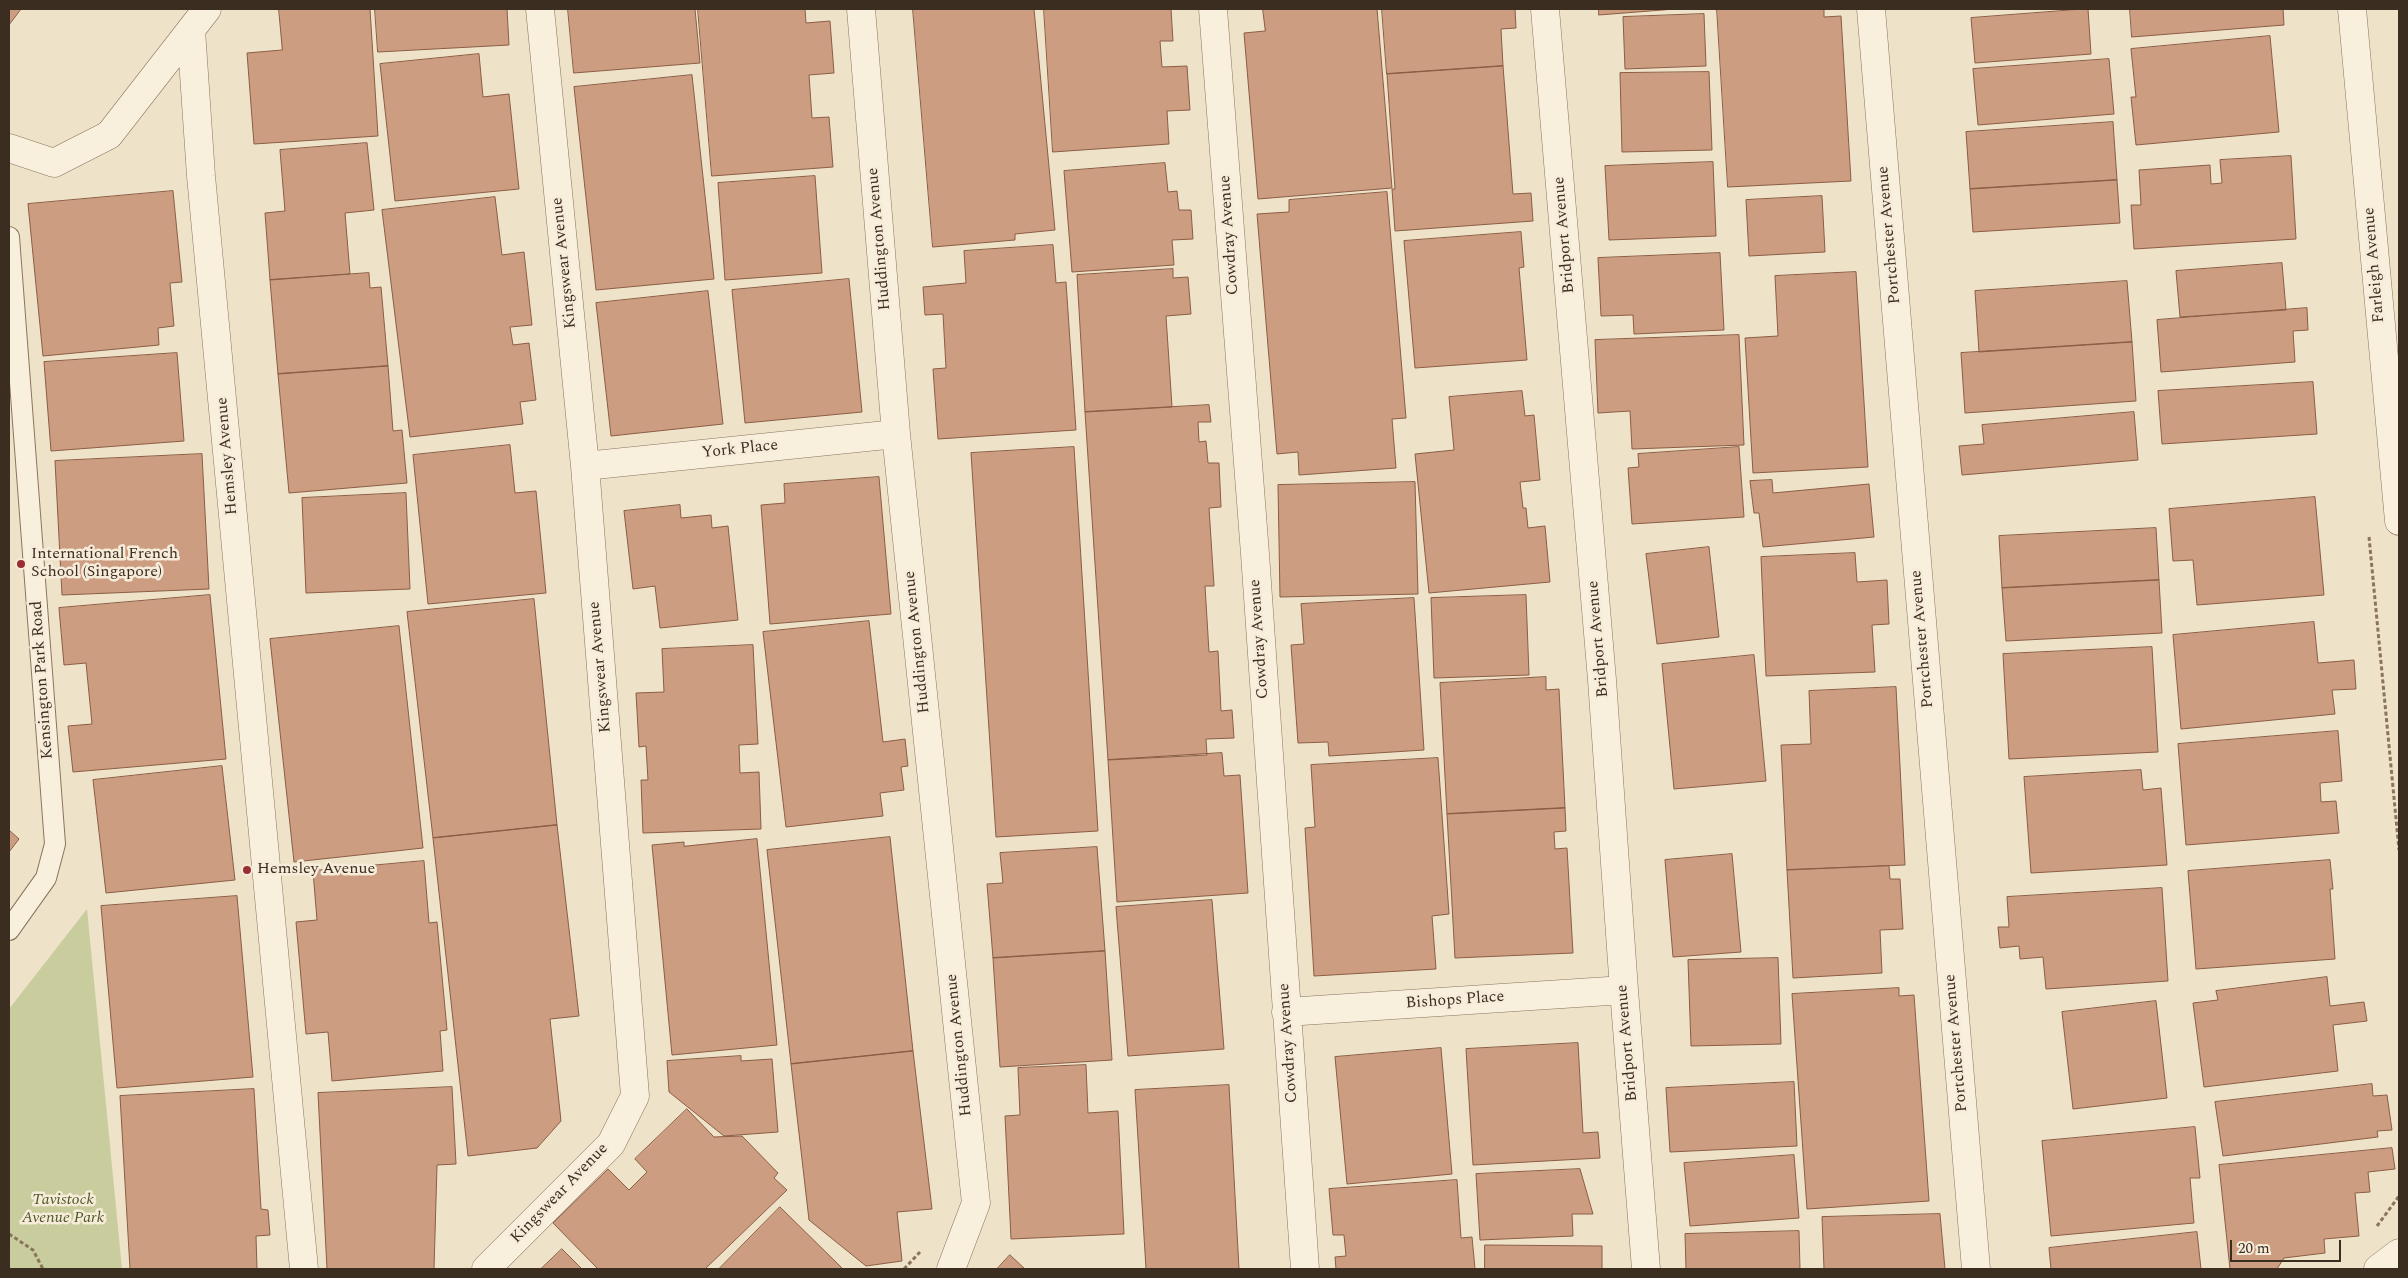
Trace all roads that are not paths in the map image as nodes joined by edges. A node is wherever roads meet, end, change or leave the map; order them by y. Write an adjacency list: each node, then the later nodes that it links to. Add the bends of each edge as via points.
1 (207, 9): 8 (street)
2 (540, 9): 12 (street, Kingswear Avenue)
3 (861, 9): 11 (street, Huddington Avenue)
4 (1213, 9): 16 (street, Cowdray Avenue)
5 (1546, 9): 15 (street, Bridport Avenue, via 1602,671)
6 (1871, 9): 23 (street, Portchester Avenue)
7 (2352, 9): 13 (street, Farleigh Avenue)
8 (191, 30): 9 (street, via 109,135 54,163); 18 (street, Hemsley Avenue, via 202,186)
9 (9, 148)
10 (9, 237): 14 (lane, Kensington Park Road, via 56,844 46,878)
11 (896, 434): 12 (street, York Place); 20 (street, Huddington Avenue, via 976,1203)
12 (585, 466): 19 (street, Kingswear Avenue, via 635,1096 611,1144)
13 (2399, 521)
14 (9, 930)
15 (1624, 990): 16 (street, Bishops Place); 22 (street, Bridport Avenue)
16 (1286, 1012): 21 (street, Cowdray Avenue)
17 (2399, 1253): 24 (street)
18 (304, 1269)
19 (486, 1269)
20 (951, 1269)
21 (1305, 1269)
22 (1646, 1269)
23 (1976, 1269)
24 (2378, 1269)

